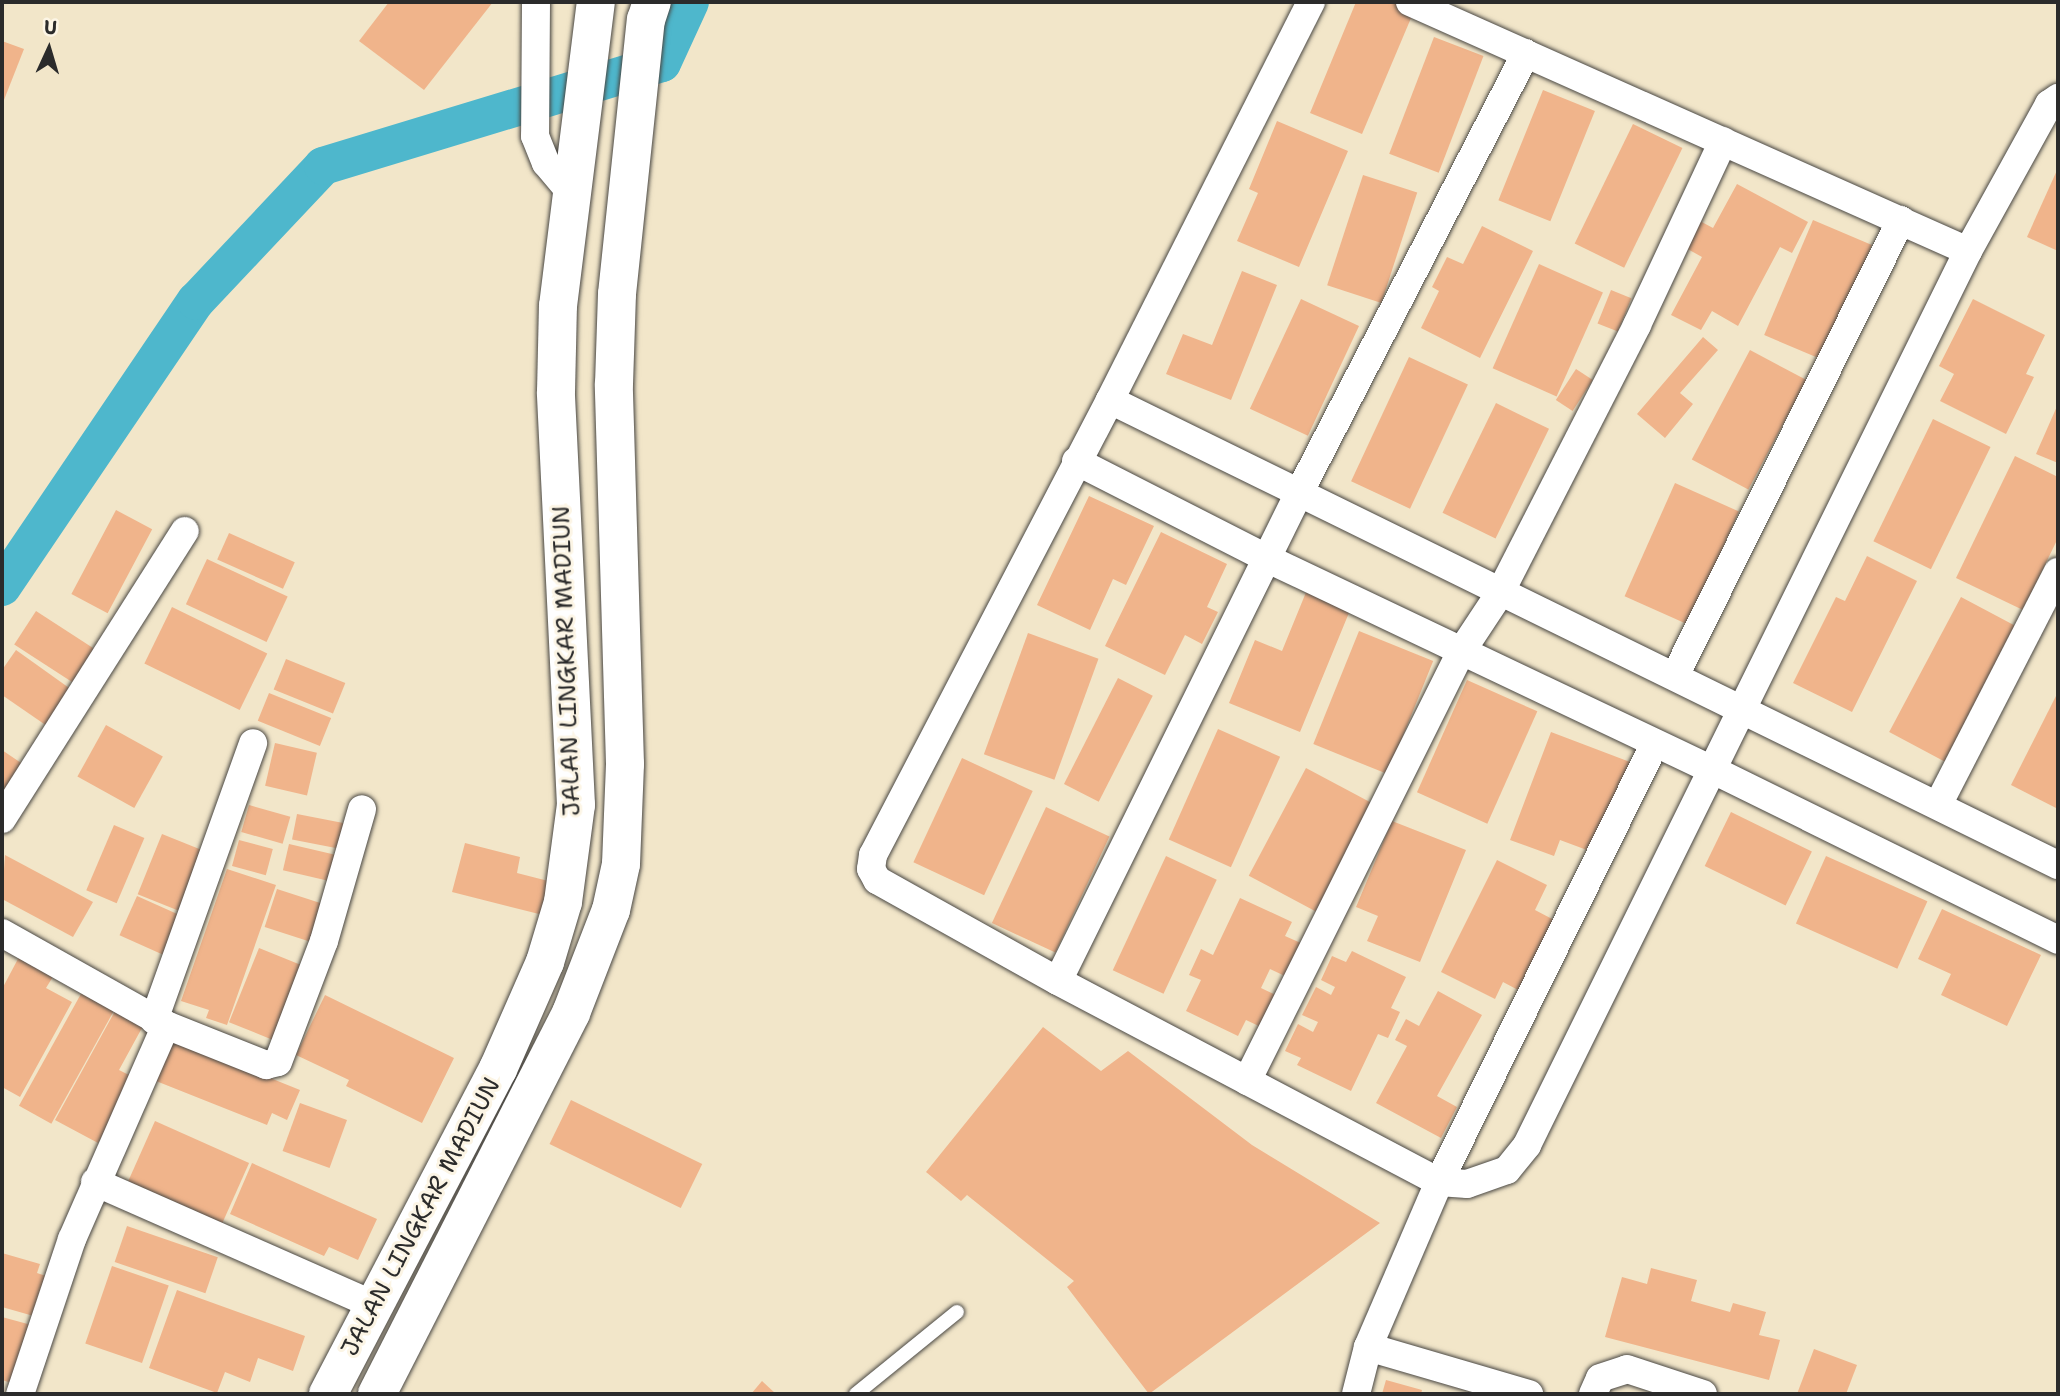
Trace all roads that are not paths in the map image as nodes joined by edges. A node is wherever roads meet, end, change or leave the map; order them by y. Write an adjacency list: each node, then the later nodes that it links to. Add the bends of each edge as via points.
1 (536, 2): 9 (street, via 535,136 545,163)
2 (1311, 2): 12 (street)
3 (1410, 2): 6 (street)
4 (594, 8): 9 (main road, JALAN LINGKAR MADIUN)
5 (649, 11): 19 (main road, JALAN LINGKAR MADIUN, via 617,294 614,384)
6 (1526, 53): 8 (street); 14 (street)
7 (2058, 98): 11 (street, via 2049,104)
8 (1723, 141): 10 (street); 18 (street, via 1637,325)
9 (573, 178): 20 (main road, JALAN LINGKAR MADIUN, via 558,306 556,392)
10 (1900, 220): 11 (street); 22 (street)
11 (1968, 251): 23 (street)
12 (1111, 400): 13 (street); 14 (street)
13 (1076, 461): 16 (street); 33 (street, via 873,855 871,869 877,880)
14 (1298, 495): 16 (street); 18 (street)
15 (185, 531): 29 (street)
16 (1266, 558): 21 (street); 33 (street)
17 (2058, 572): 27 (street)
18 (1500, 593): 21 (street); 22 (street)
19 (620, 602): 20 (main road); 43 (main road, JALAN LINGKAR MADIUN, via 625,776 621,864 611,910 571,1013)
20 (565, 606): 38 (main road, JALAN LINGKAR MADIUN, via 576,805 563,902 545,962 498,1069)
21 (1461, 652): 25 (street); 35 (street)
22 (1675, 676): 23 (street)
23 (1741, 711): 26 (street); 27 (street)
24 (253, 743): 34 (street)
25 (1655, 743): 26 (street); 37 (street)
26 (1711, 769): 32 (street); 37 (street, via 1527,1145 1507,1170 1467,1184)
27 (1938, 805): 30 (street)
28 (362, 809): 34 (street, via 324,941 278,1062 266,1065)
29 (2, 818)
30 (2058, 865)
31 (2, 933): 34 (street)
32 (2058, 940)
33 (1058, 981): 35 (street)
34 (160, 1023): 36 (street)
35 (1247, 1082): 37 (street)
36 (95, 1182): 38 (street); 41 (street)
37 (1439, 1182): 40 (street)
38 (374, 1306): 42 (main road, JALAN LINGKAR MADIUN)
39 (957, 1312): 44 (lane)
40 (1368, 1347): 45 (street); 46 (street)
41 (20, 1394)
42 (328, 1394)
43 (377, 1394)
44 (856, 1394)
45 (1356, 1394)
46 (1529, 1394)
47 (1593, 1394): 48 (street, via 1600,1378 1627,1369)
48 (1703, 1394)

